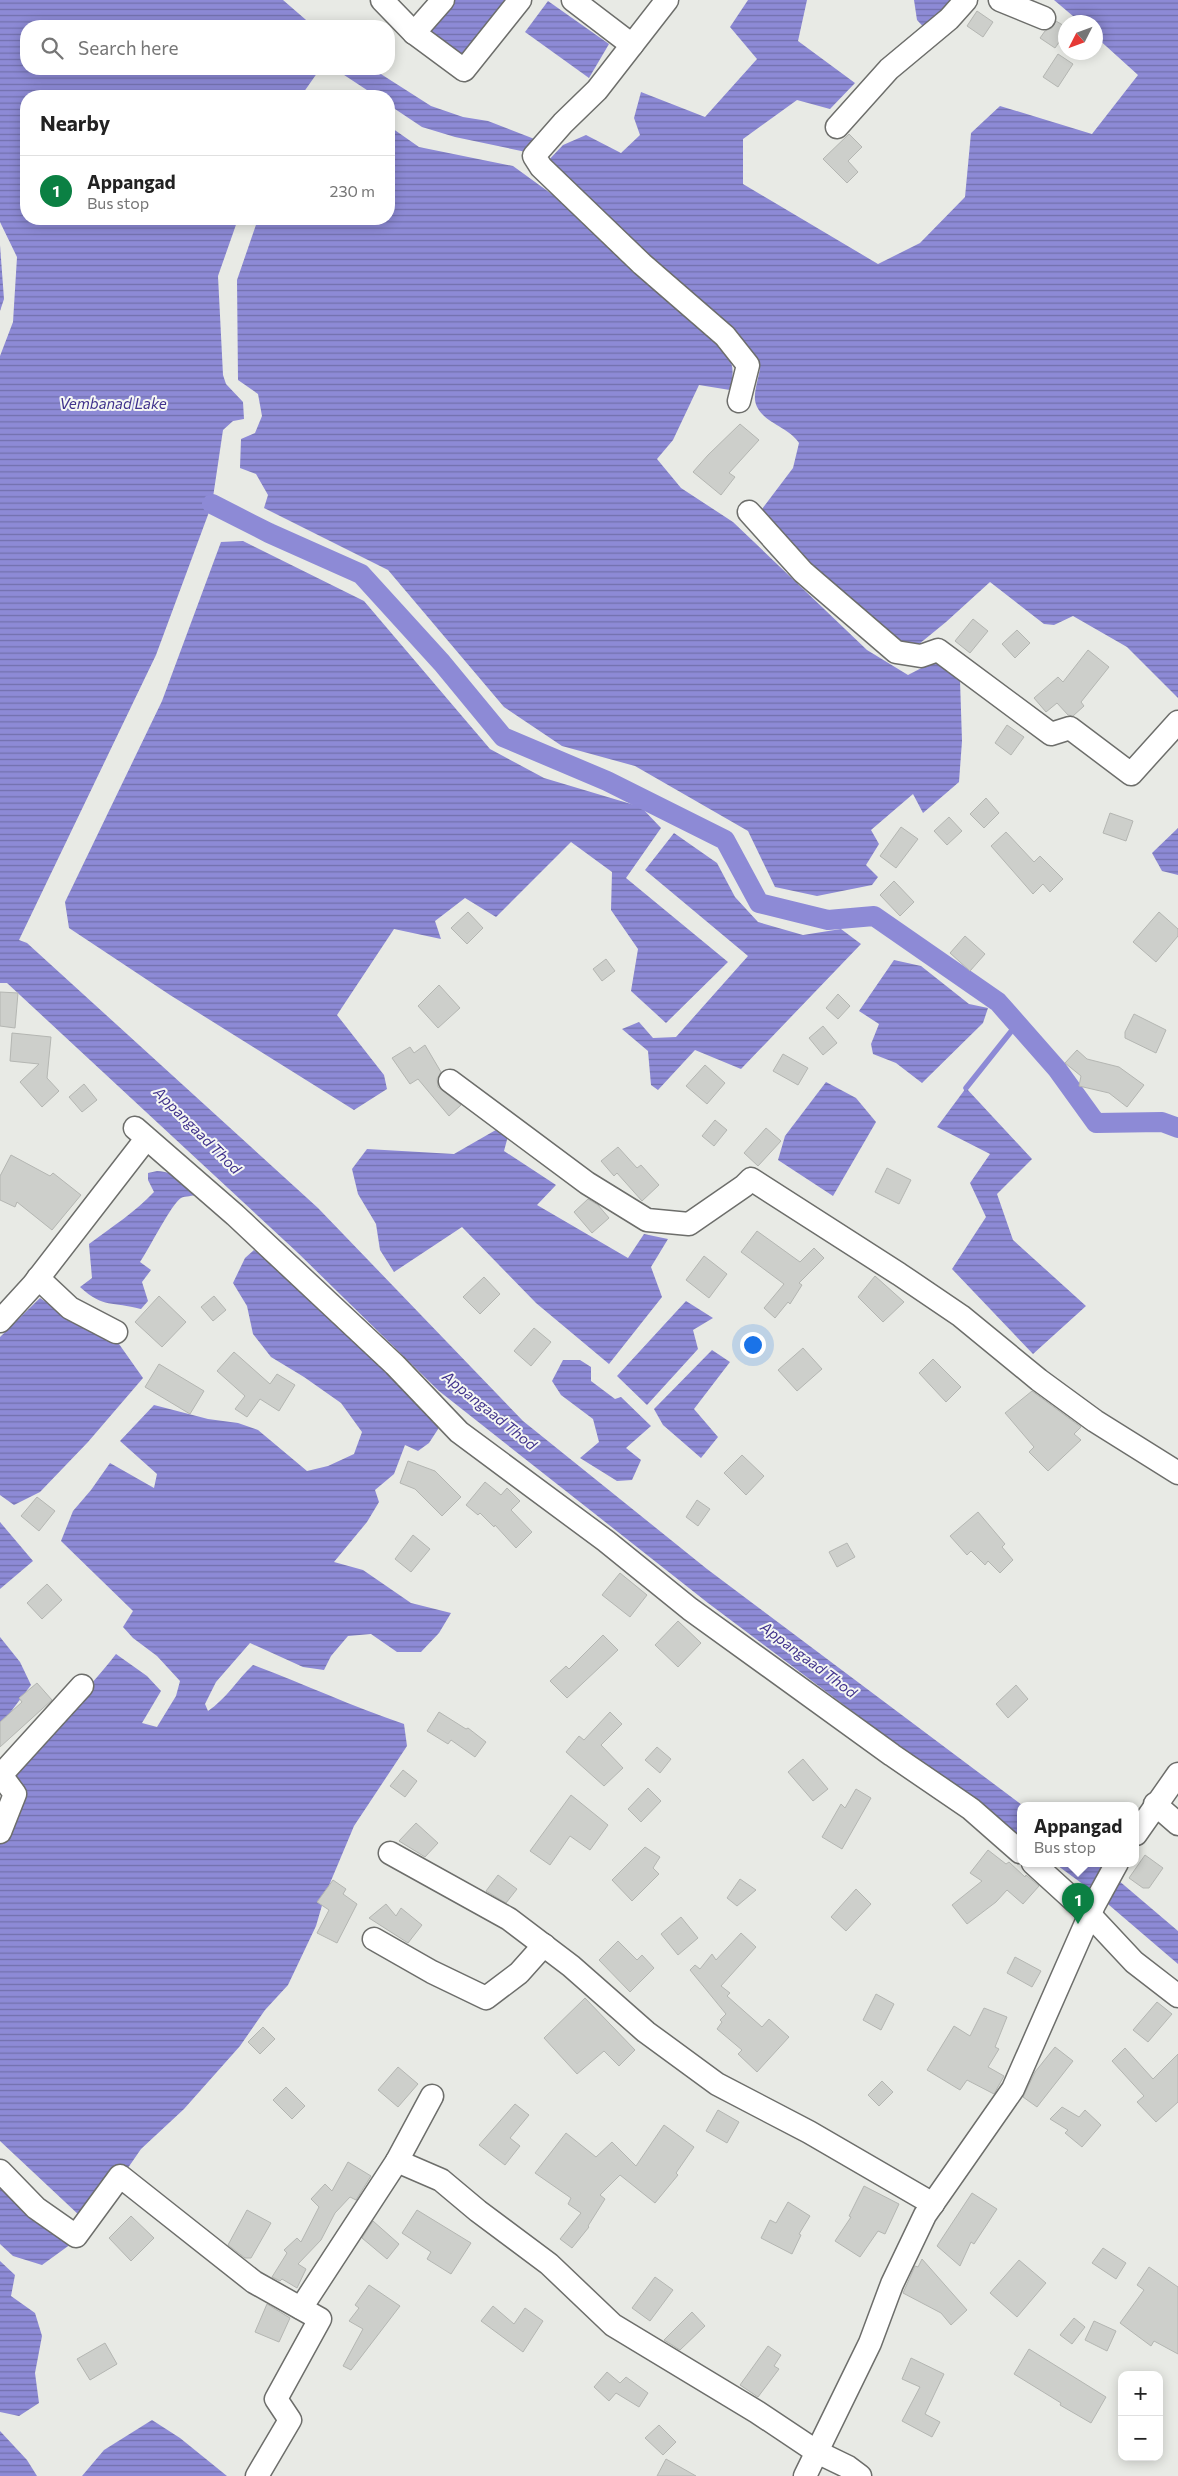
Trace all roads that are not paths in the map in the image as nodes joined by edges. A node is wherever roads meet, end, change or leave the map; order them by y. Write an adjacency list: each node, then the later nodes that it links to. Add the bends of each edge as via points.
1 (382, 0): 9 (street)
2 (443, 0): 9 (street)
3 (520, 0): 9 (street, via 464,70)
4 (573, 0): 10 (street)
5 (667, 0): 10 (street)
6 (966, 0): 11 (street, via 949,19 888,69)
7 (1000, 0): 8 (street)
8 (1044, 18)
9 (414, 33)
10 (632, 45): 12 (street, via 597,90 562,123 534,156 541,167 642,264 726,336 748,365)
11 (837, 127)
12 (739, 401)
13 (749, 512): 14 (street, via 803,572 896,652 921,656 938,650 1051,734 1070,728 1131,774)
14 (1178, 722)
15 (450, 1081): 19 (street, via 587,1184 647,1220 689,1224 751,1179 961,1316 1039,1380)
16 (38, 1278): 17 (street); 18 (street, via 70,1308); 26 (street, via 141,1134 236,1215 395,1364 459,1432 606,1541 690,1609 972,1809)
17 (0, 1321)
18 (116, 1332)
19 (1178, 1473)
20 (82, 1686): 25 (street, via 2,1775 15,1794)
21 (1178, 1774): 22 (street)
22 (1155, 1804): 23 (street); 24 (street)
23 (1178, 1824)
24 (1139, 1829)
25 (0, 1832)
26 (1017, 1849)
27 (390, 1853): 32 (street, via 509,1919)
28 (1039, 1867): 30 (street)
29 (1115, 1867): 30 (street)
30 (1092, 1910): 33 (street, via 1134,1962); 37 (street, via 1013,2089)
31 (374, 1939): 32 (street, via 486,1998 519,1973)
32 (544, 1945): 37 (street, via 646,2032 717,2084 809,2132)
33 (1178, 1996)
34 (432, 2096): 35 (street)
35 (397, 2161): 38 (street); 39 (street, via 442,2180 550,2264 612,2325)
36 (0, 2171): 38 (street, via 36,2208 76,2236 120,2176 254,2282)
37 (932, 2204): 39 (street, via 892,2284 870,2343)
38 (301, 2308): 40 (street, via 320,2319 276,2399 290,2420)
39 (817, 2452): 41 (street); 42 (street)
40 (257, 2476)
41 (805, 2476)
42 (860, 2476)

